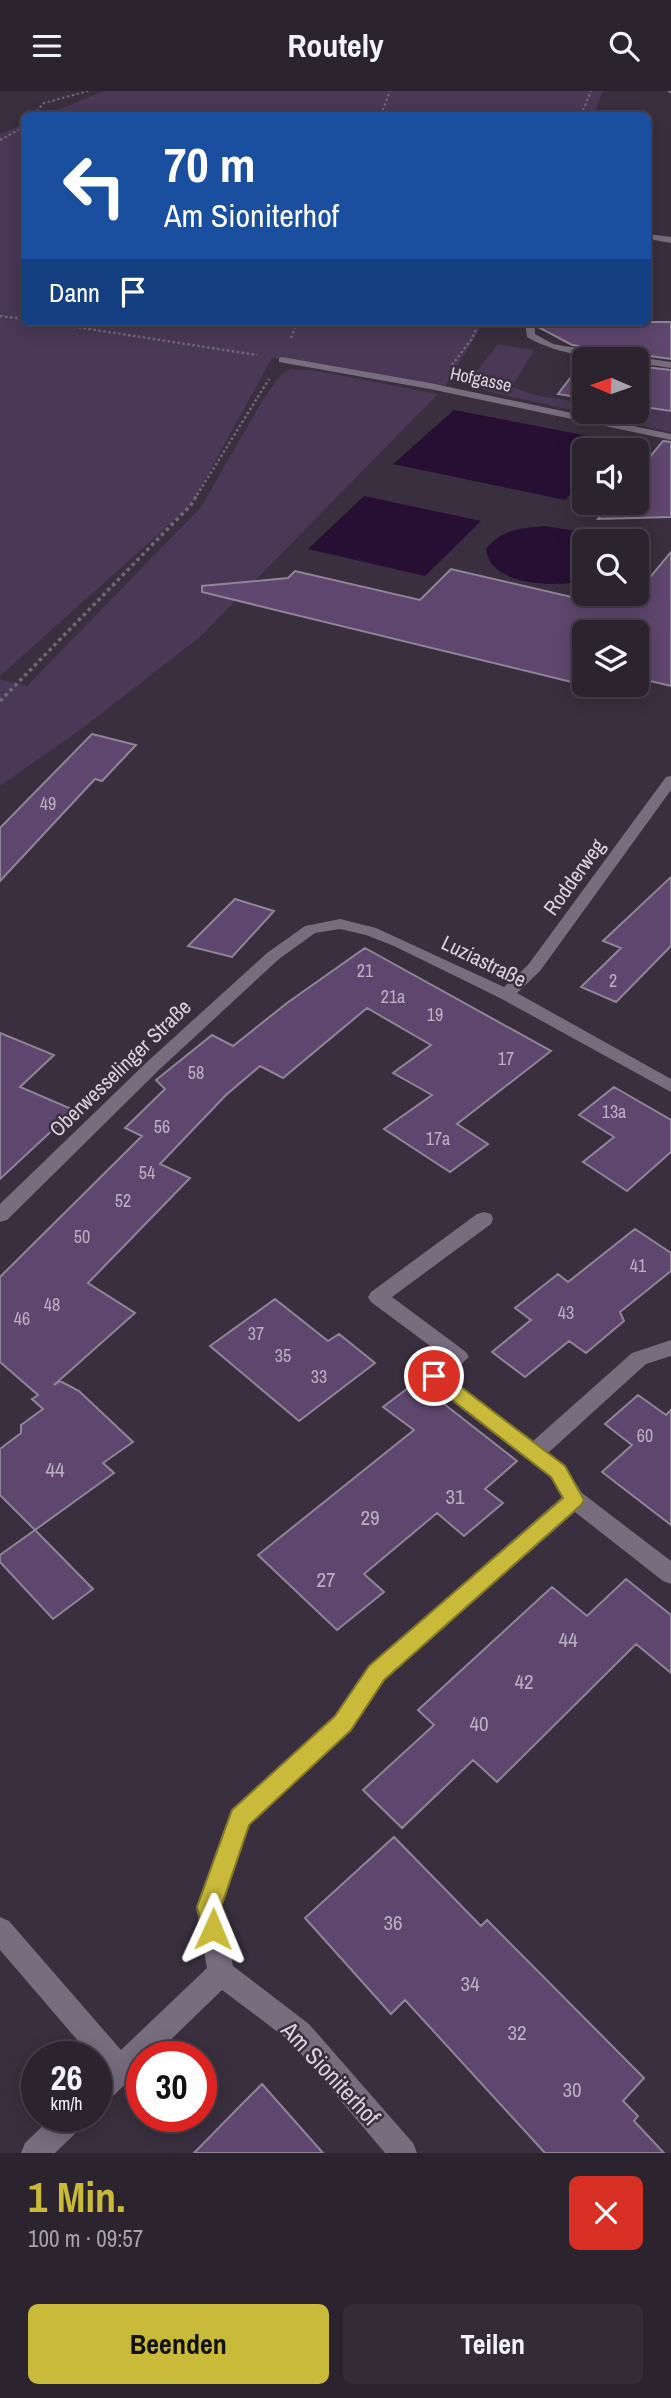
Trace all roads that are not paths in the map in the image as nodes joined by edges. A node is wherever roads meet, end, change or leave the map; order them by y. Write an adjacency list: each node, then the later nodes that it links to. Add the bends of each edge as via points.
1 (651, 237): 2 (street)
2 (671, 240)
3 (530, 326): 4 (street, via 530,335 550,346)
4 (572, 350)
5 (282, 359): 8 (street, Hofgasse)
6 (649, 362): 7 (street)
7 (671, 365)
8 (671, 437)
9 (671, 780): 11 (street, Rodderweg, via 534,968)
10 (273, 956): 11 (street, Luziastraße, via 310,929 340,924 400,943); 13 (street, Oberwesselinger Straße)
11 (506, 994): 12 (street, Luziastraße)
12 (671, 1086)
13 (0, 1215)
14 (484, 1219): 16 (street, via 378,1297 459,1357 434,1376)
15 (671, 1348): 16 (street, via 639,1358)
16 (534, 1453): 17 (street, via 558,1472)
17 (574, 1500): 18 (street); 20 (street, via 377,1673 343,1723 240,1818 209,1907)
18 (671, 1574)
19 (0, 1930): 21 (street)
20 (221, 1973): 21 (street); 25 (street, Am Sioniterhof, via 300,2033)
21 (120, 2070): 22 (street)
22 (112, 2078)
23 (57, 2132): 24 (street)
24 (35, 2153)
25 (403, 2153)

